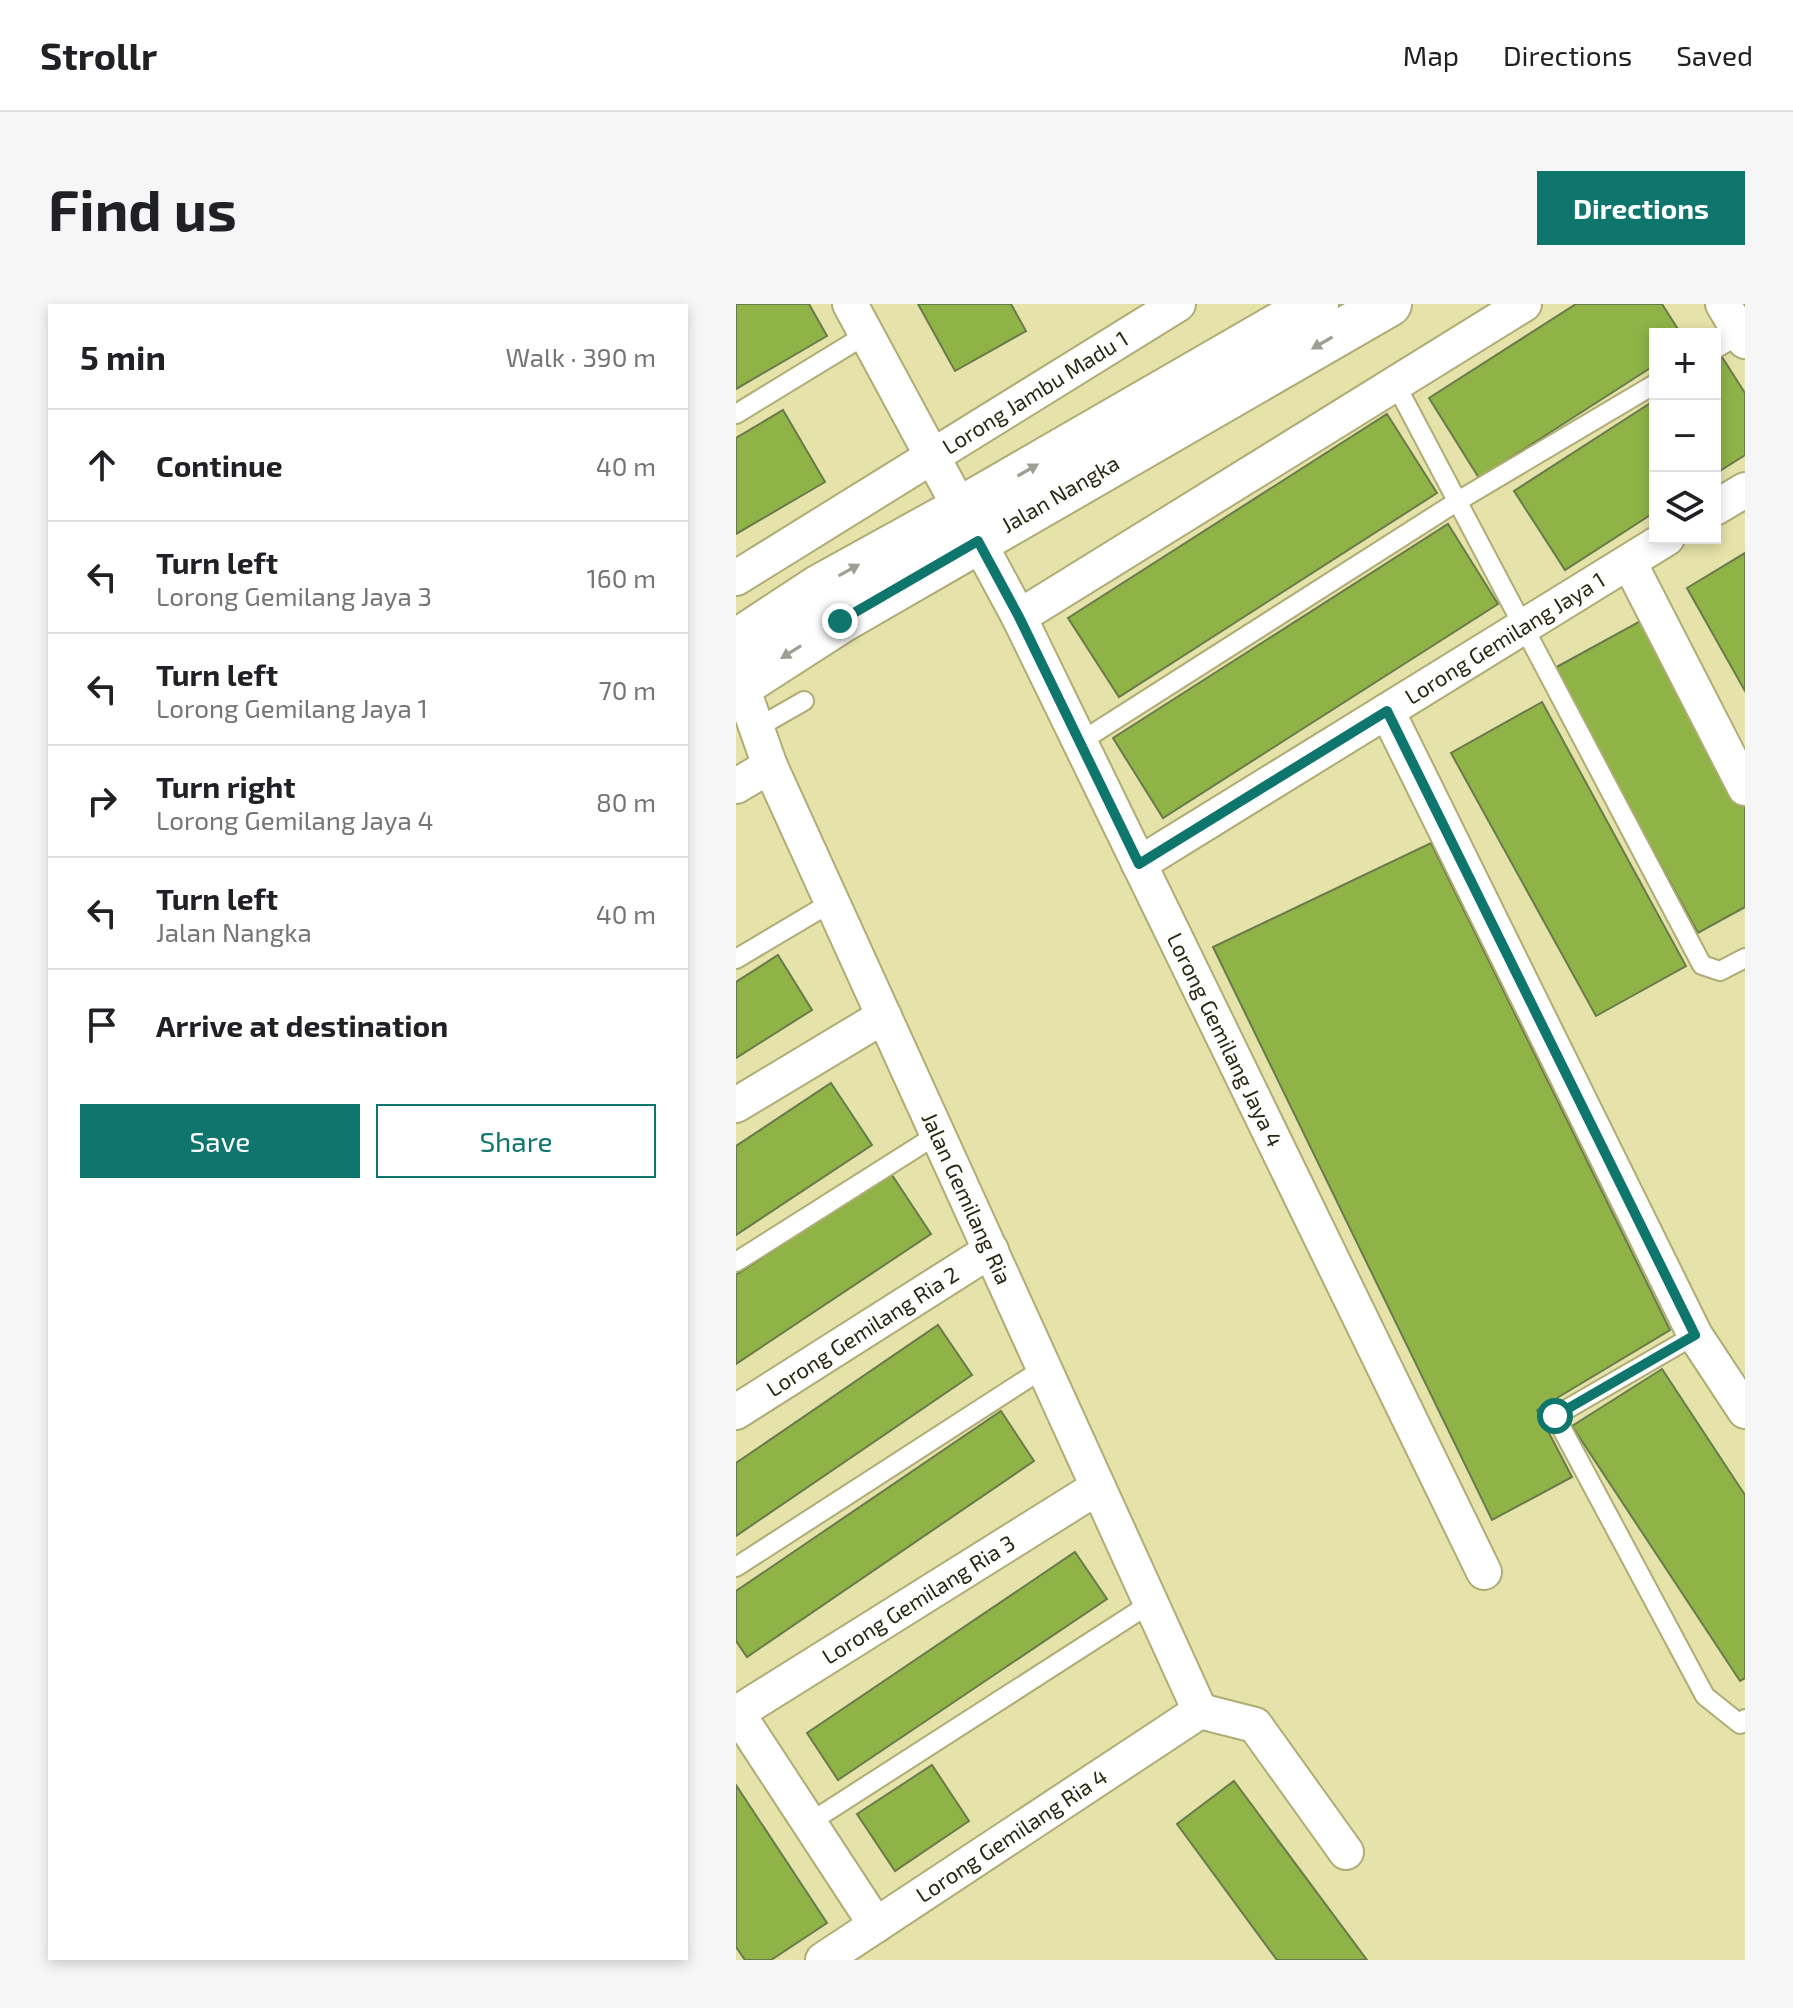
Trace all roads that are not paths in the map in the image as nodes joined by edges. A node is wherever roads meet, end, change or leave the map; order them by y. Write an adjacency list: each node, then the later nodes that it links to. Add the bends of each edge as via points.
1 (850, 304): 7 (street, Lorong Gemilang Jaya 4)
2 (1178, 304): 12 (street, Lorong Jambu Madu 1)
3 (1389, 304): 16 (street, Jalan Nangka, one-way to 16)
4 (1524, 304): 9 (street)
5 (1723, 304): 8 (street)
6 (1305, 307): 16 (street, Jalan Nangka, one-way to 6)
7 (867, 334): 11 (lane); 12 (street, Lorong Gemilang Jaya 4)
8 (1734, 341)
9 (1396, 385): 14 (lane); 20 (street)
10 (1649, 388): 14 (lane)
11 (736, 414)
12 (933, 458): 16 (street, Lorong Gemilang Jaya 4); 19 (street, Lorong Jambu Madu 1)
13 (1745, 490): 15 (street)
14 (1458, 501): 21 (lane); 26 (lane)
15 (1721, 504)
16 (970, 525): 20 (street, Lorong Gemilang Jaya 4); 22 (street, Jalan Nangka, via 840,621)
17 (1658, 544): 18 (street, Lorong Gemilang Jaya 1)
18 (1629, 562): 21 (street, Lorong Gemilang Jaya 1); 29 (street)
19 (736, 578)
20 (1019, 617): 26 (street, Lorong Gemilang Jaya 4)
21 (1524, 627): 24 (street, Lorong Gemilang Jaya 1); 32 (lane, via 1702,965 1720,971)
22 (738, 671): 25 (street, Jalan Gemilang Ria)
23 (804, 701): 25 (lane)
24 (1387, 711): 30 (street, Lorong Gemilang Jaya 1); 39 (street)
25 (755, 729): 27 (street, Jalan Gemilang Ria)
26 (1080, 742): 30 (street, Lorong Gemilang Jaya 4)
27 (770, 766): 28 (street); 31 (street, Jalan Gemilang Ria)
28 (736, 786)
29 (1745, 788)
30 (1139, 864): 45 (street, Lorong Gemilang Jaya 4)
31 (832, 902): 33 (lane); 34 (street, Jalan Gemilang Ria)
32 (1745, 958)
33 (736, 959)
34 (884, 1016): 35 (street); 36 (street, Jalan Gemilang Ria)
35 (736, 1105)
36 (938, 1134): 37 (street, Jalan Gemilang Ria); 38 (lane)
37 (991, 1250): 40 (street, Jalan Gemilang Ria); 42 (street, Lorong Gemilang Ria 2)
38 (736, 1262)
39 (1695, 1335): 41 (street); 49 (lane, via 1555,1416 1705,1696 1740,1724)
40 (1044, 1368): 43 (street, Jalan Gemilang Ria); 44 (lane)
41 (1745, 1411)
42 (736, 1412)
43 (1098, 1487): 46 (street, Jalan Gemilang Ria); 48 (street, Lorong Gemilang Ria 3)
44 (736, 1567)
45 (1484, 1572)
46 (1151, 1603): 47 (street, Jalan Gemilang Ria); 50 (lane)
47 (1200, 1711): 51 (street, via 1255,1725); 52 (street, Lorong Gemilang Ria 4)
48 (737, 1712): 50 (street)
49 (1745, 1719)
50 (809, 1823): 52 (street)
51 (1346, 1852)
52 (876, 1925): 53 (street, Lorong Gemilang Ria 4)
53 (823, 1960)

